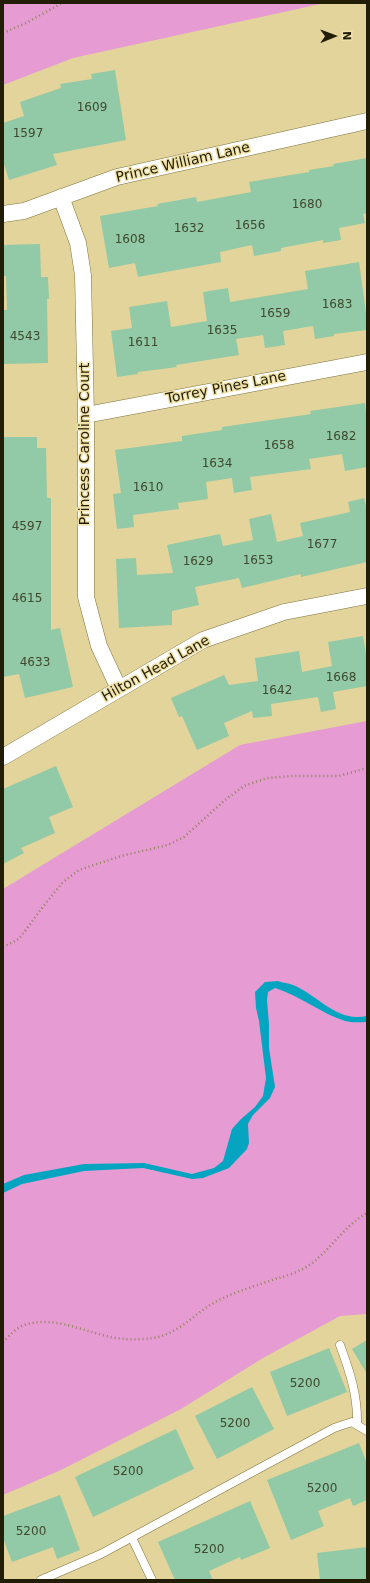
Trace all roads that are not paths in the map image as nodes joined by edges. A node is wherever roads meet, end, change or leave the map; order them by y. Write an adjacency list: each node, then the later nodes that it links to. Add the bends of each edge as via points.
1 (367, 121): 2 (street, Prince William Lane, via 117,177)
2 (61, 197): 3 (street, Prince William Lane, via 24,211); 5 (street, Princess Caroline Court, via 78,243 83,275)
3 (3, 214)
4 (367, 362): 5 (street, Torrey Pines Lane)
5 (86, 415): 7 (street, Princess Caroline Court, via 86,597 99,646)
6 (367, 596): 7 (street, Hilton Head Lane, via 284,612 203,640)
7 (119, 689): 8 (street, Hilton Head Lane)
8 (3, 757)
9 (340, 1345): 10 (lane, via 352,1378 358,1408)
10 (357, 1425): 11 (lane); 12 (lane, via 352,1422 334,1428)
11 (367, 1431)
12 (132, 1538): 13 (lane); 14 (lane)
13 (41, 1580)
14 (152, 1580)

